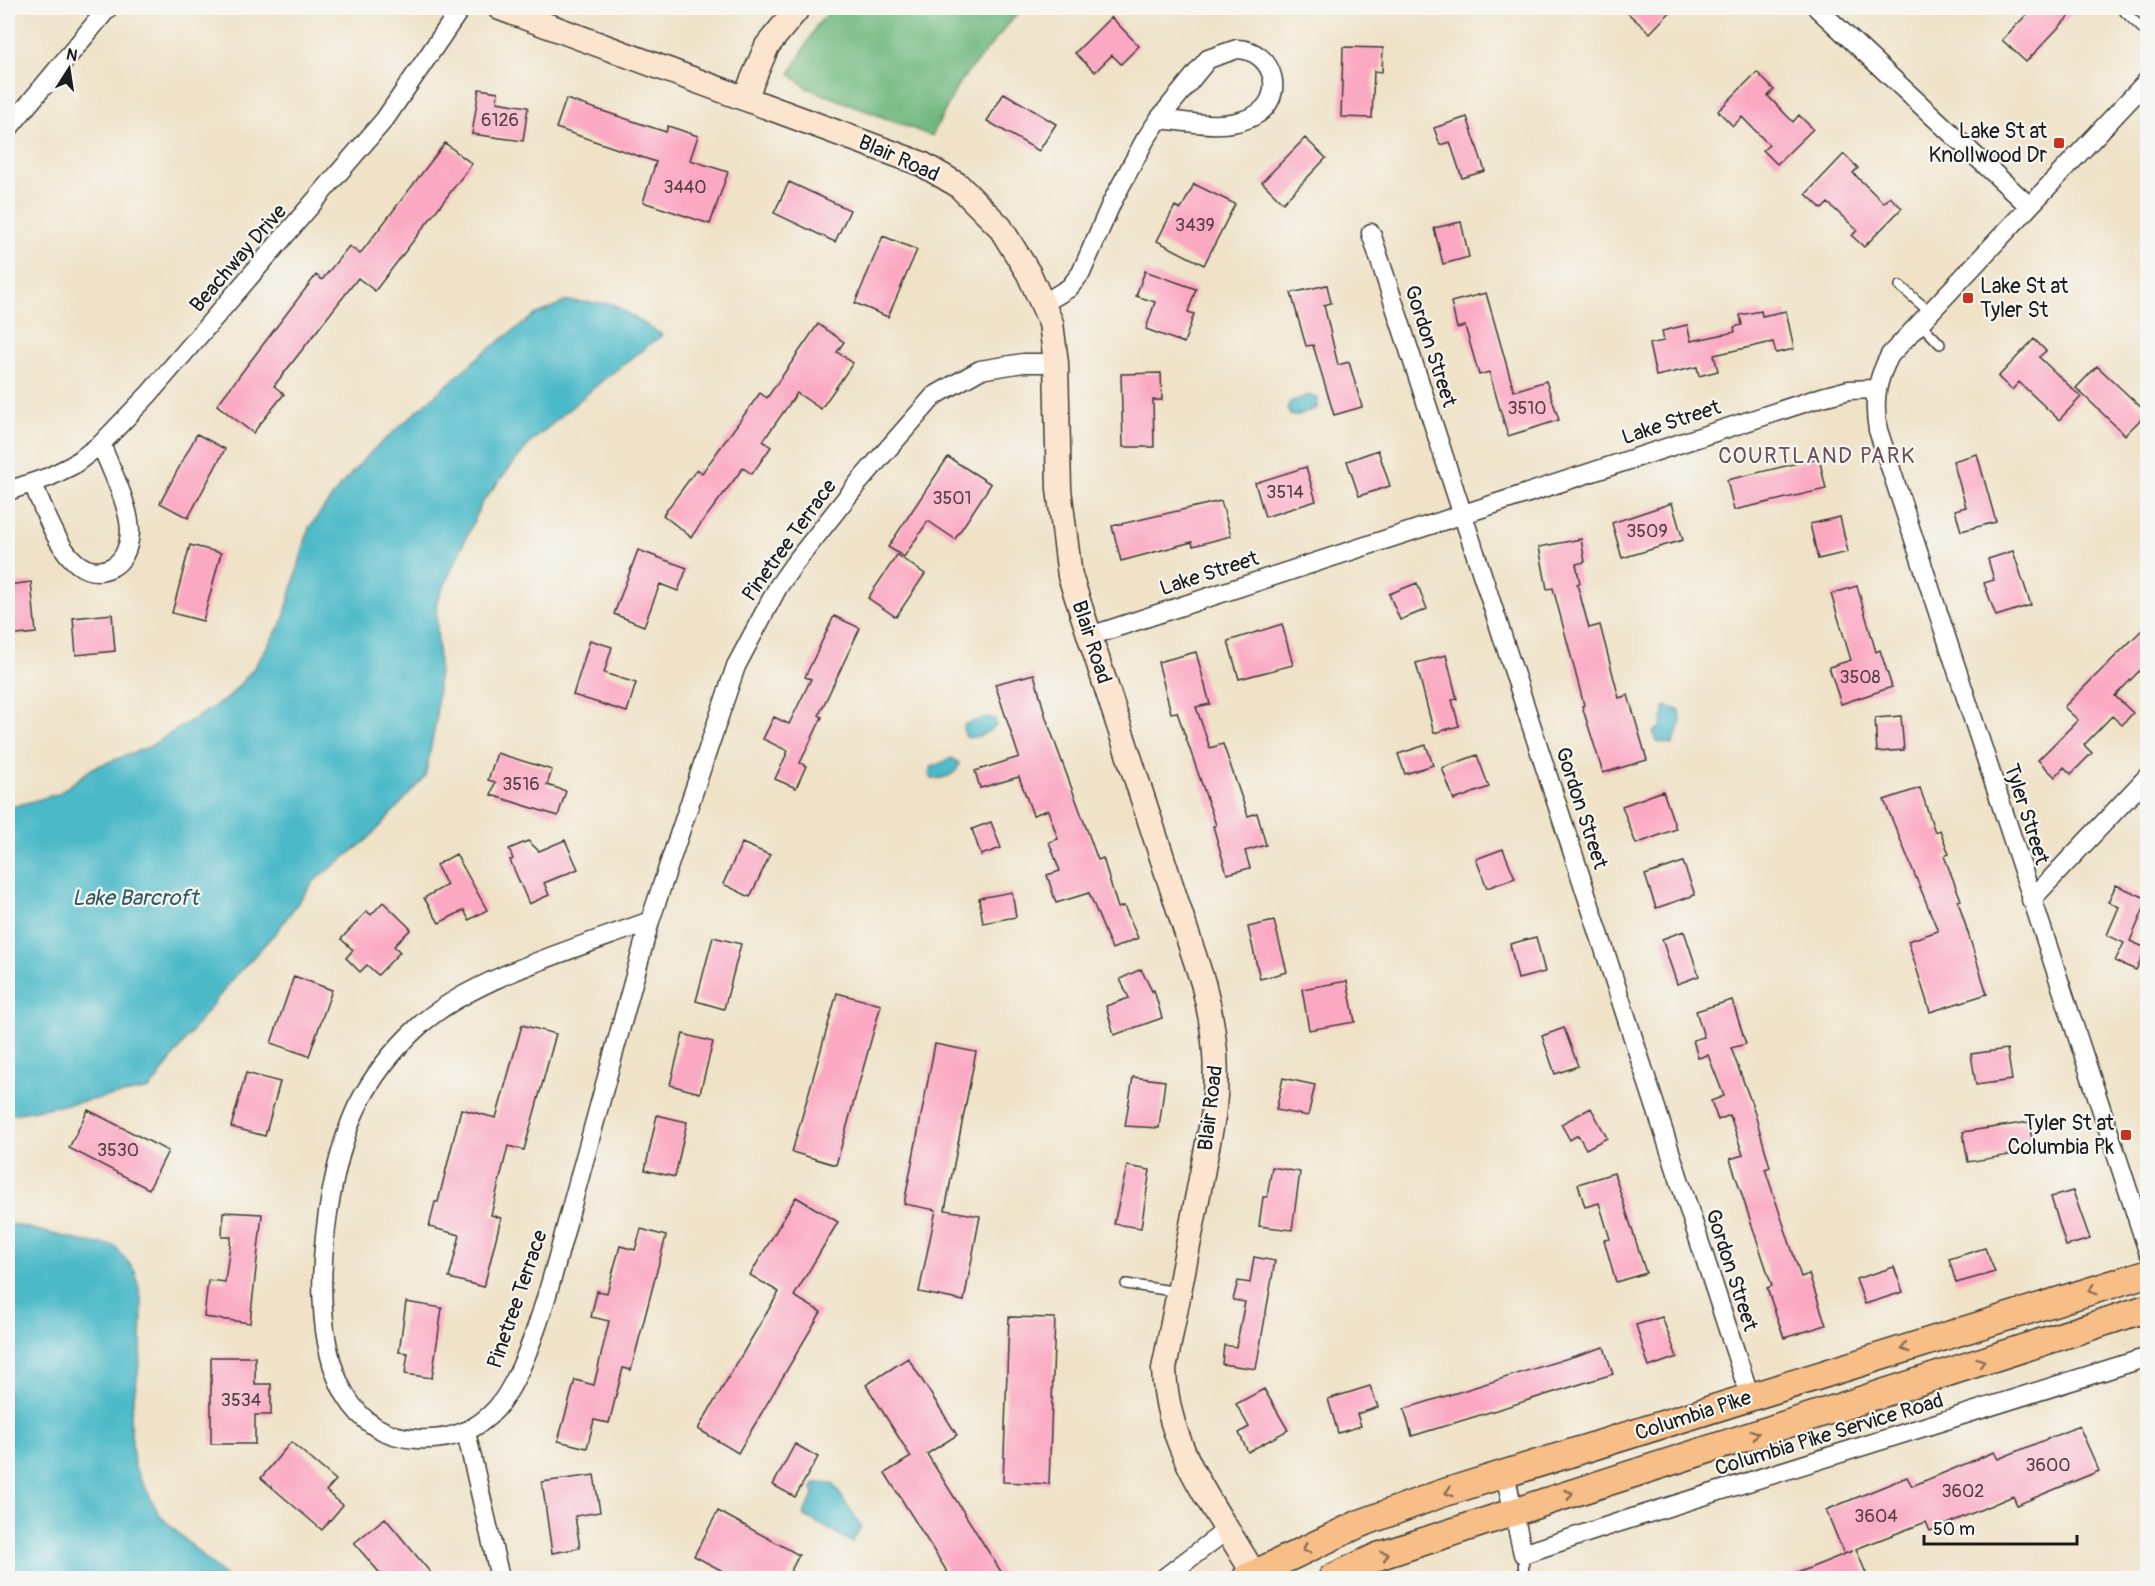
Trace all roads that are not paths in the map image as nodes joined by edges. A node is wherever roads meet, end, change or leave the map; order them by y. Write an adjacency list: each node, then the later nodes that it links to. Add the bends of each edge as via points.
1 (108, 8): 11 (street)
2 (461, 8): 20 (street, Beachway Drive, via 386,119 149,394)
3 (500, 8): 9 (street, Blair Road)
4 (798, 8): 9 (street, via 767,46)
5 (1817, 8): 12 (street)
6 (2125, 12): 7 (lane)
7 (2148, 34)
8 (2145, 88): 12 (street)
9 (745, 98): 15 (street, Blair Road, via 922,164 958,185 1000,227)
10 (1159, 119): 10 (street, via 1208,59 1226,51 1248,49 1269,65 1273,92 1268,103 1251,117 1215,124); 15 (street, via 1112,202 1081,273 1069,288)
11 (8, 129)
12 (2029, 206): 16 (street)
13 (1371, 233): 23 (street, Gordon Street)
14 (1899, 286): 16 (lane)
15 (1044, 303): 18 (street, Blair Road, via 1054,337)
16 (1925, 318): 17 (lane); 19 (street, via 1890,355)
17 (1940, 344)
18 (1056, 363): 24 (street, Blair Road, via 1063,537 1070,576); 27 (street, Pinetree Terrace, via 1023,363 980,370 934,396 859,482 783,579 736,666)
19 (1875, 389): 23 (street, Lake Street, via 1822,397); 26 (street, Tyler Street, via 1878,430)
20 (100, 444): 21 (street, Beachway Drive, via 73,465); 21 (street, via 128,514 130,530 128,547 115,565 92,570 70,559)
21 (33, 484): 22 (street, Beachway Drive)
22 (8, 490)
23 (1462, 514): 24 (street, Lake Street); 34 (street, Gordon Street)
24 (1090, 636): 31 (street, Blair Road, via 1203,983 1216,1045 1213,1117)
25 (2148, 776): 26 (street)
26 (2031, 900): 28 (street, Tyler Street)
27 (650, 921): 35 (street, Pinetree Terrace, via 553,1275 525,1355 509,1391 495,1410); 35 (street, Pinetree Terrace, via 484,986 421,1024 374,1078 343,1143 328,1208 324,1287 325,1330 337,1381 350,1403 384,1432 405,1439 431,1440)
28 (2148, 1251)
29 (2148, 1273): 34 (main road, Columbia Pike, one-way to 34)
30 (1126, 1284): 31 (lane)
31 (1179, 1292): 38 (street, Blair Road, via 1164,1369 1165,1399 1183,1457)
32 (2148, 1308): 37 (main road, Columbia Pike, one-way to 32)
33 (2148, 1357): 39 (street, Columbia Pike Service Road)
34 (1750, 1397): 36 (main road, Columbia Pike)
35 (466, 1432): 41 (street)
36 (1505, 1474): 37 (street); 40 (main road, Columbia Pike, one-way to 40, via 1359,1524)
37 (1514, 1512): 39 (street); 43 (main road, Columbia Pike, one-way to 37, via 1379,1556)
38 (1228, 1529): 40 (street, Blair Road); 42 (street)
39 (1524, 1554): 44 (lane)
40 (1252, 1577)
41 (500, 1578)
42 (1164, 1578)
43 (1332, 1578)
44 (1524, 1578)

